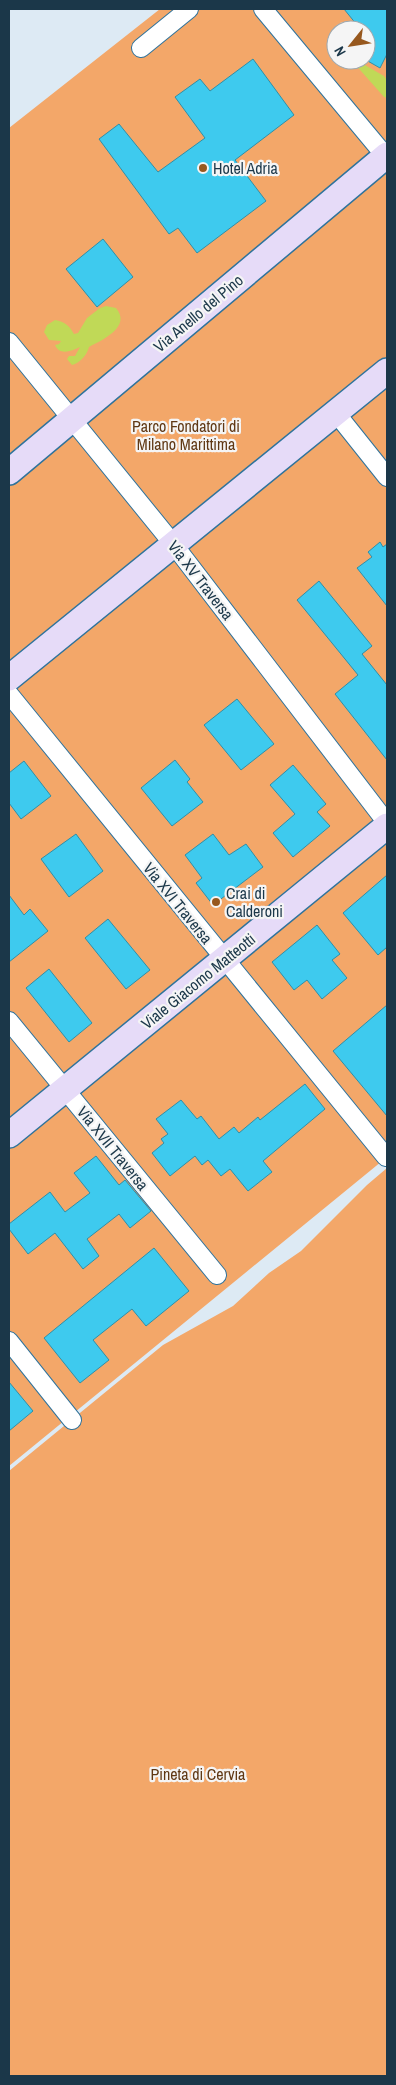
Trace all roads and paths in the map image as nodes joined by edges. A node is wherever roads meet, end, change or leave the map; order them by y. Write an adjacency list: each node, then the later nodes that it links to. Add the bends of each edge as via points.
1 (189, 9): 3 (street)
2 (263, 9): 4 (street)
3 (141, 48)
4 (387, 156): 8 (street, Via Anello del Pino)
5 (9, 342): 8 (street, Via XV Traversa)
6 (387, 371): 7 (street)
7 (336, 413): 10 (street); 11 (street)
8 (72, 419): 9 (street, Via Anello del Pino); 11 (street, Via XV Traversa)
9 (9, 472)
10 (387, 478)
11 (174, 545): 12 (street); 14 (street, Via XV Traversa)
12 (9, 678)
13 (9, 694): 15 (street, Via XVI Traversa)
14 (387, 824): 15 (street, Viale Giacomo Matteotti)
15 (224, 960): 17 (street, Viale Giacomo Matteotti); 19 (street, Via XVI Traversa)
16 (9, 1021): 17 (street, Via XVII Traversa)
17 (66, 1090): 18 (street, Viale Giacomo Matteotti); 20 (street, Via XVII Traversa)
18 (9, 1135)
19 (386, 1157)
20 (217, 1275)
21 (9, 1341): 22 (street)
22 (72, 1420)

